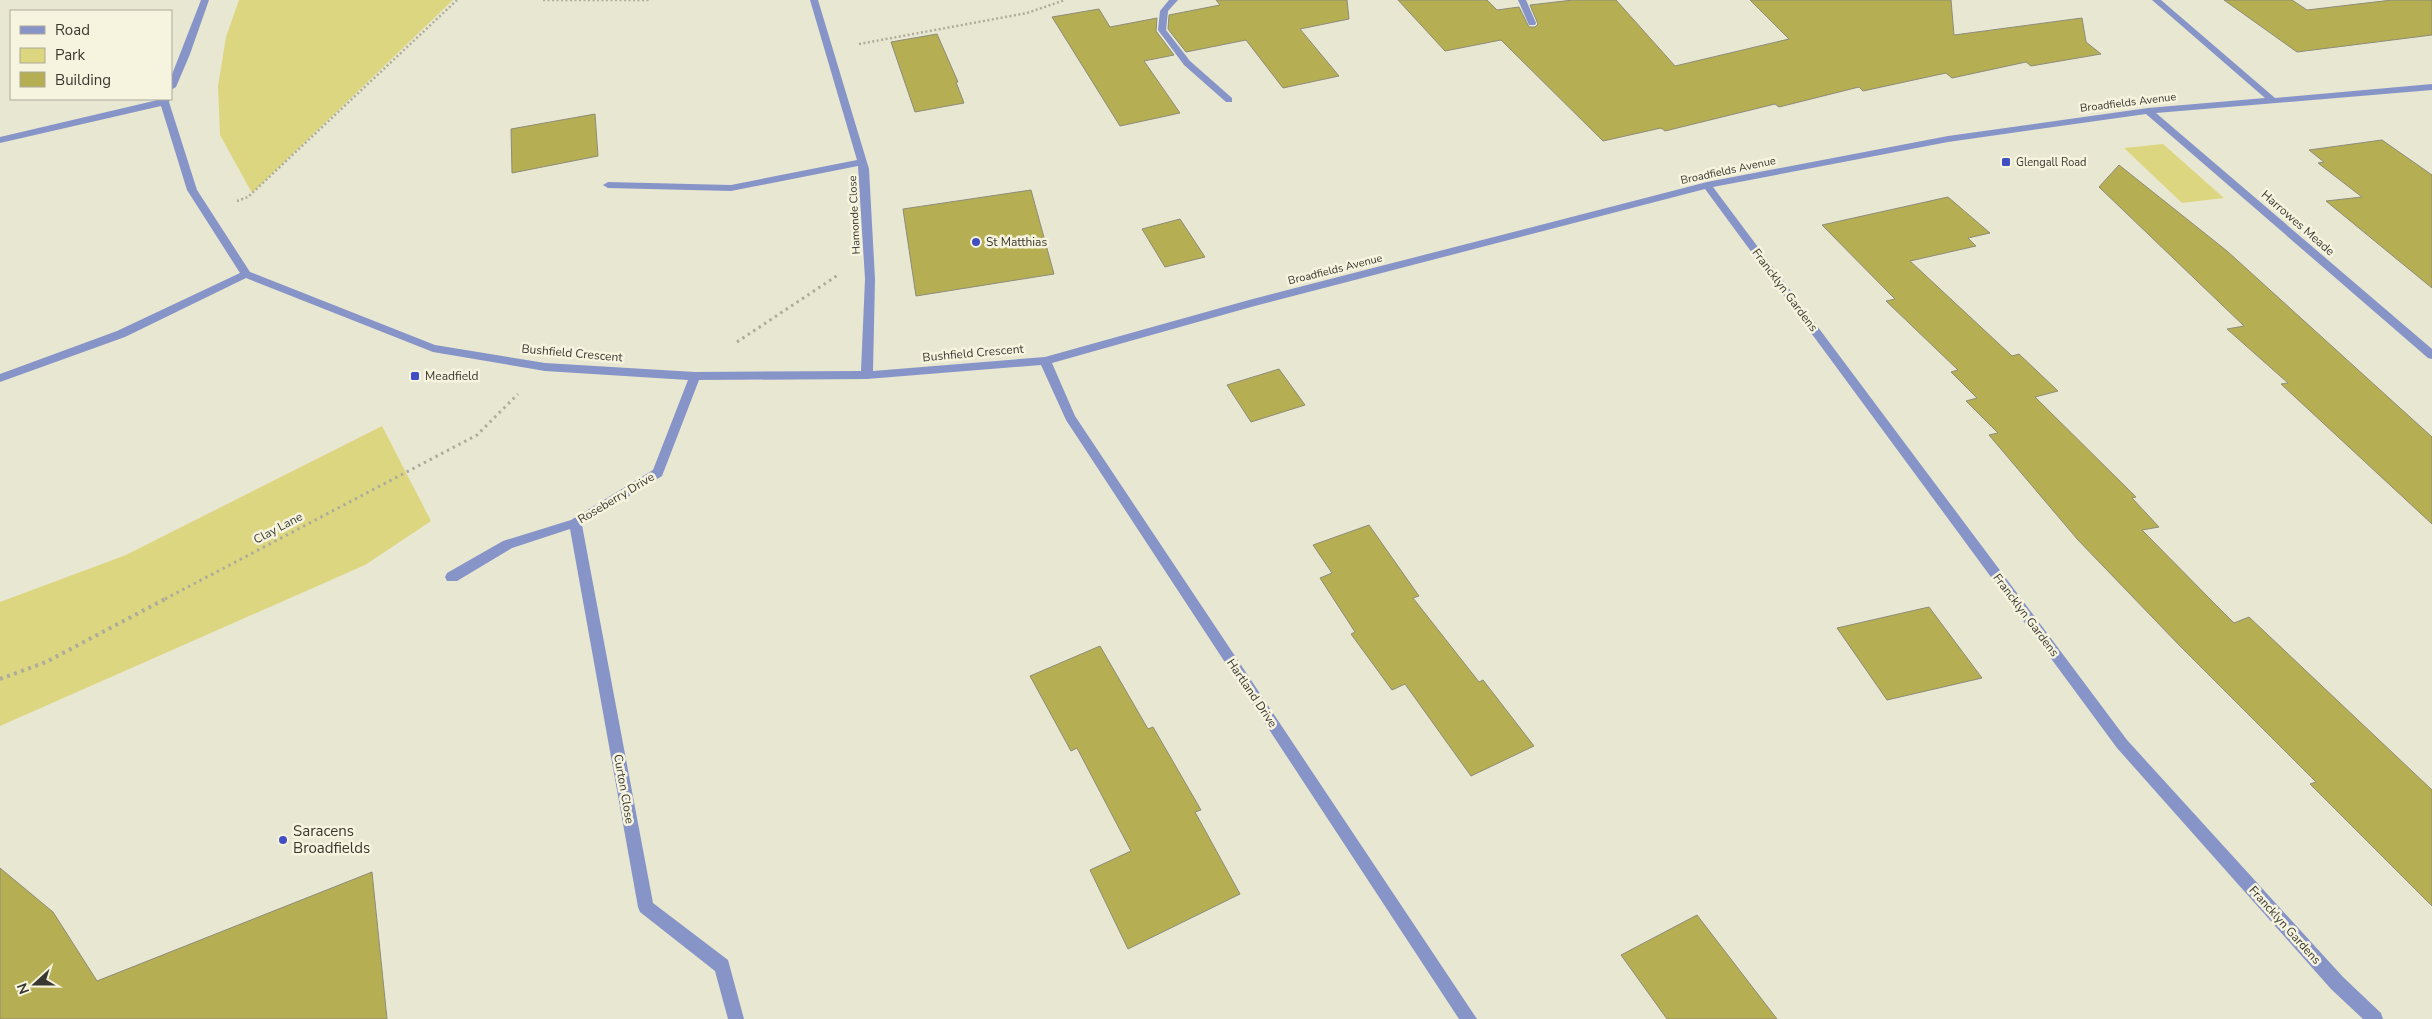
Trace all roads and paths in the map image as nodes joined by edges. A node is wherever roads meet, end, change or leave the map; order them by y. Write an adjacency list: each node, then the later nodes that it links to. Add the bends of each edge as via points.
1 (205, 0): 12 (street)
2 (457, 0): 22 (path, via 248,196)
3 (543, 0): 4 (path)
4 (650, 0)
5 (814, 0): 11 (street, Hamonde Close)
6 (1066, 0): 11 (path, via 1027,12)
7 (1174, 0): 15 (street, via 1164,11 1162,30 1187,63)
8 (1522, 0): 10 (street)
9 (2156, 0): 16 (street)
10 (1532, 23)
11 (829, 50): 19 (street, Hamonde Close)
12 (172, 85)
13 (2432, 87): 16 (street, Broadfields Avenue)
14 (165, 100): 18 (street); 22 (street, via 192,190)
15 (1229, 100)
16 (2273, 100): 17 (street, Broadfields Avenue)
17 (2148, 111): 21 (street, Broadfields Avenue, via 1948,139); 25 (street, Harrowes Meade)
18 (0, 140)
19 (862, 162): 20 (street, via 731,188); 23 (street, Hamonde Close)
20 (608, 185)
21 (1707, 185): 26 (street, Broadfields Avenue, via 1249,304); 37 (street, Francklyn Gardens, via 2122,744 2337,983)
22 (208, 216): 24 (street)
23 (869, 264): 28 (street, Hamonde Close); 30 (path, via 842,273 726,349)
24 (246, 274): 27 (street, Bushfield Crescent, via 433,348); 31 (street, via 121,334)
25 (2432, 355)
26 (1045, 361): 28 (street, Bushfield Crescent); 36 (street, Hartland Drive, via 1070,417)
27 (545, 367): 29 (street, Bushfield Crescent); 34 (path, Clay Lane, via 477,435 46,662)
28 (867, 375): 30 (street, Bushfield Crescent)
29 (695, 376): 30 (street, Bushfield Crescent); 32 (street, Roseberry Drive, via 658,473)
30 (717, 376)
31 (0, 378)
32 (575, 523): 33 (street, Roseberry Drive, via 508,544); 35 (street, Curton Close, via 646,907 722,966)
33 (452, 577)
34 (0, 679)
35 (736, 1019)
36 (1469, 1019)
37 (2375, 1019)

